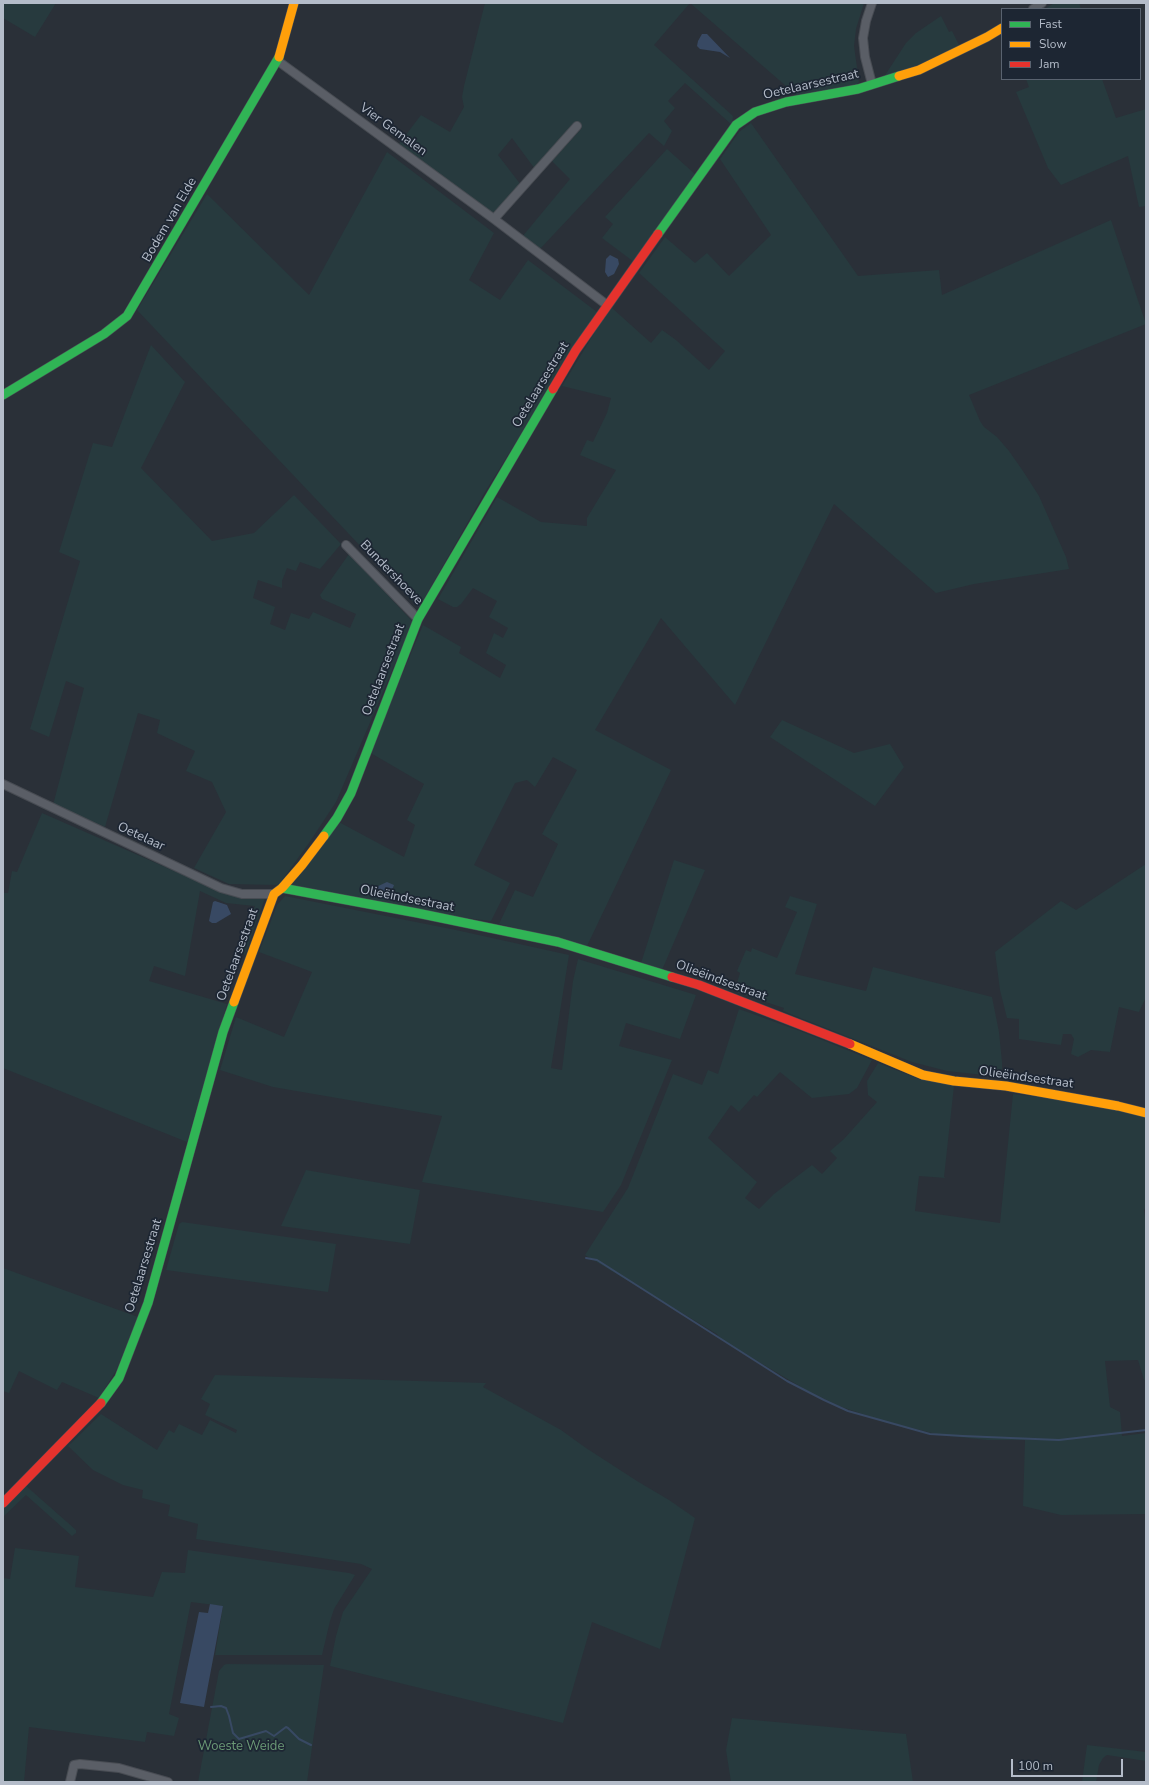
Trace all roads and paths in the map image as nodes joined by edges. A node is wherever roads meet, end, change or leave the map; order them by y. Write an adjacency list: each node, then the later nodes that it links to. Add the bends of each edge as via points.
1 (294, 3): 4 (street, Bodem van Elde)
2 (872, 3): 5 (street, via 864,38 865,57)
3 (1001, 29): 5 (street, Oetelaarsestraat, via 919,70)
4 (278, 61): 7 (street, Vier Gemalen); 9 (street, Bodem van Elde, via 126,316 104,334)
5 (872, 84): 8 (street, Oetelaarsestraat, via 858,89 786,102 755,112 736,125)
6 (577, 126): 7 (street)
7 (494, 219): 8 (street, Vier Gemalen)
8 (607, 305): 11 (street, Oetelaarsestraat, via 576,350)
9 (3, 395)
10 (346, 545): 11 (street, Bundershoeve)
11 (418, 619): 13 (street, Oetelaarsestraat, via 351,793 337,818)
12 (3, 784): 14 (street, Oetelaar, via 221,888 242,894)
13 (282, 888): 14 (street, Oetelaarsestraat); 15 (street, Olieëindsestraat, via 558,942 699,985 923,1075 1006,1086)
14 (274, 894): 16 (street, Oetelaarsestraat, via 223,1032 148,1303 119,1378 95,1410)
15 (1146, 1113)
16 (3, 1503)
17 (140, 1778): 18 (street, via 119,1768 80,1764 74,1765); 19 (street)
18 (70, 1782)
19 (168, 1782)

